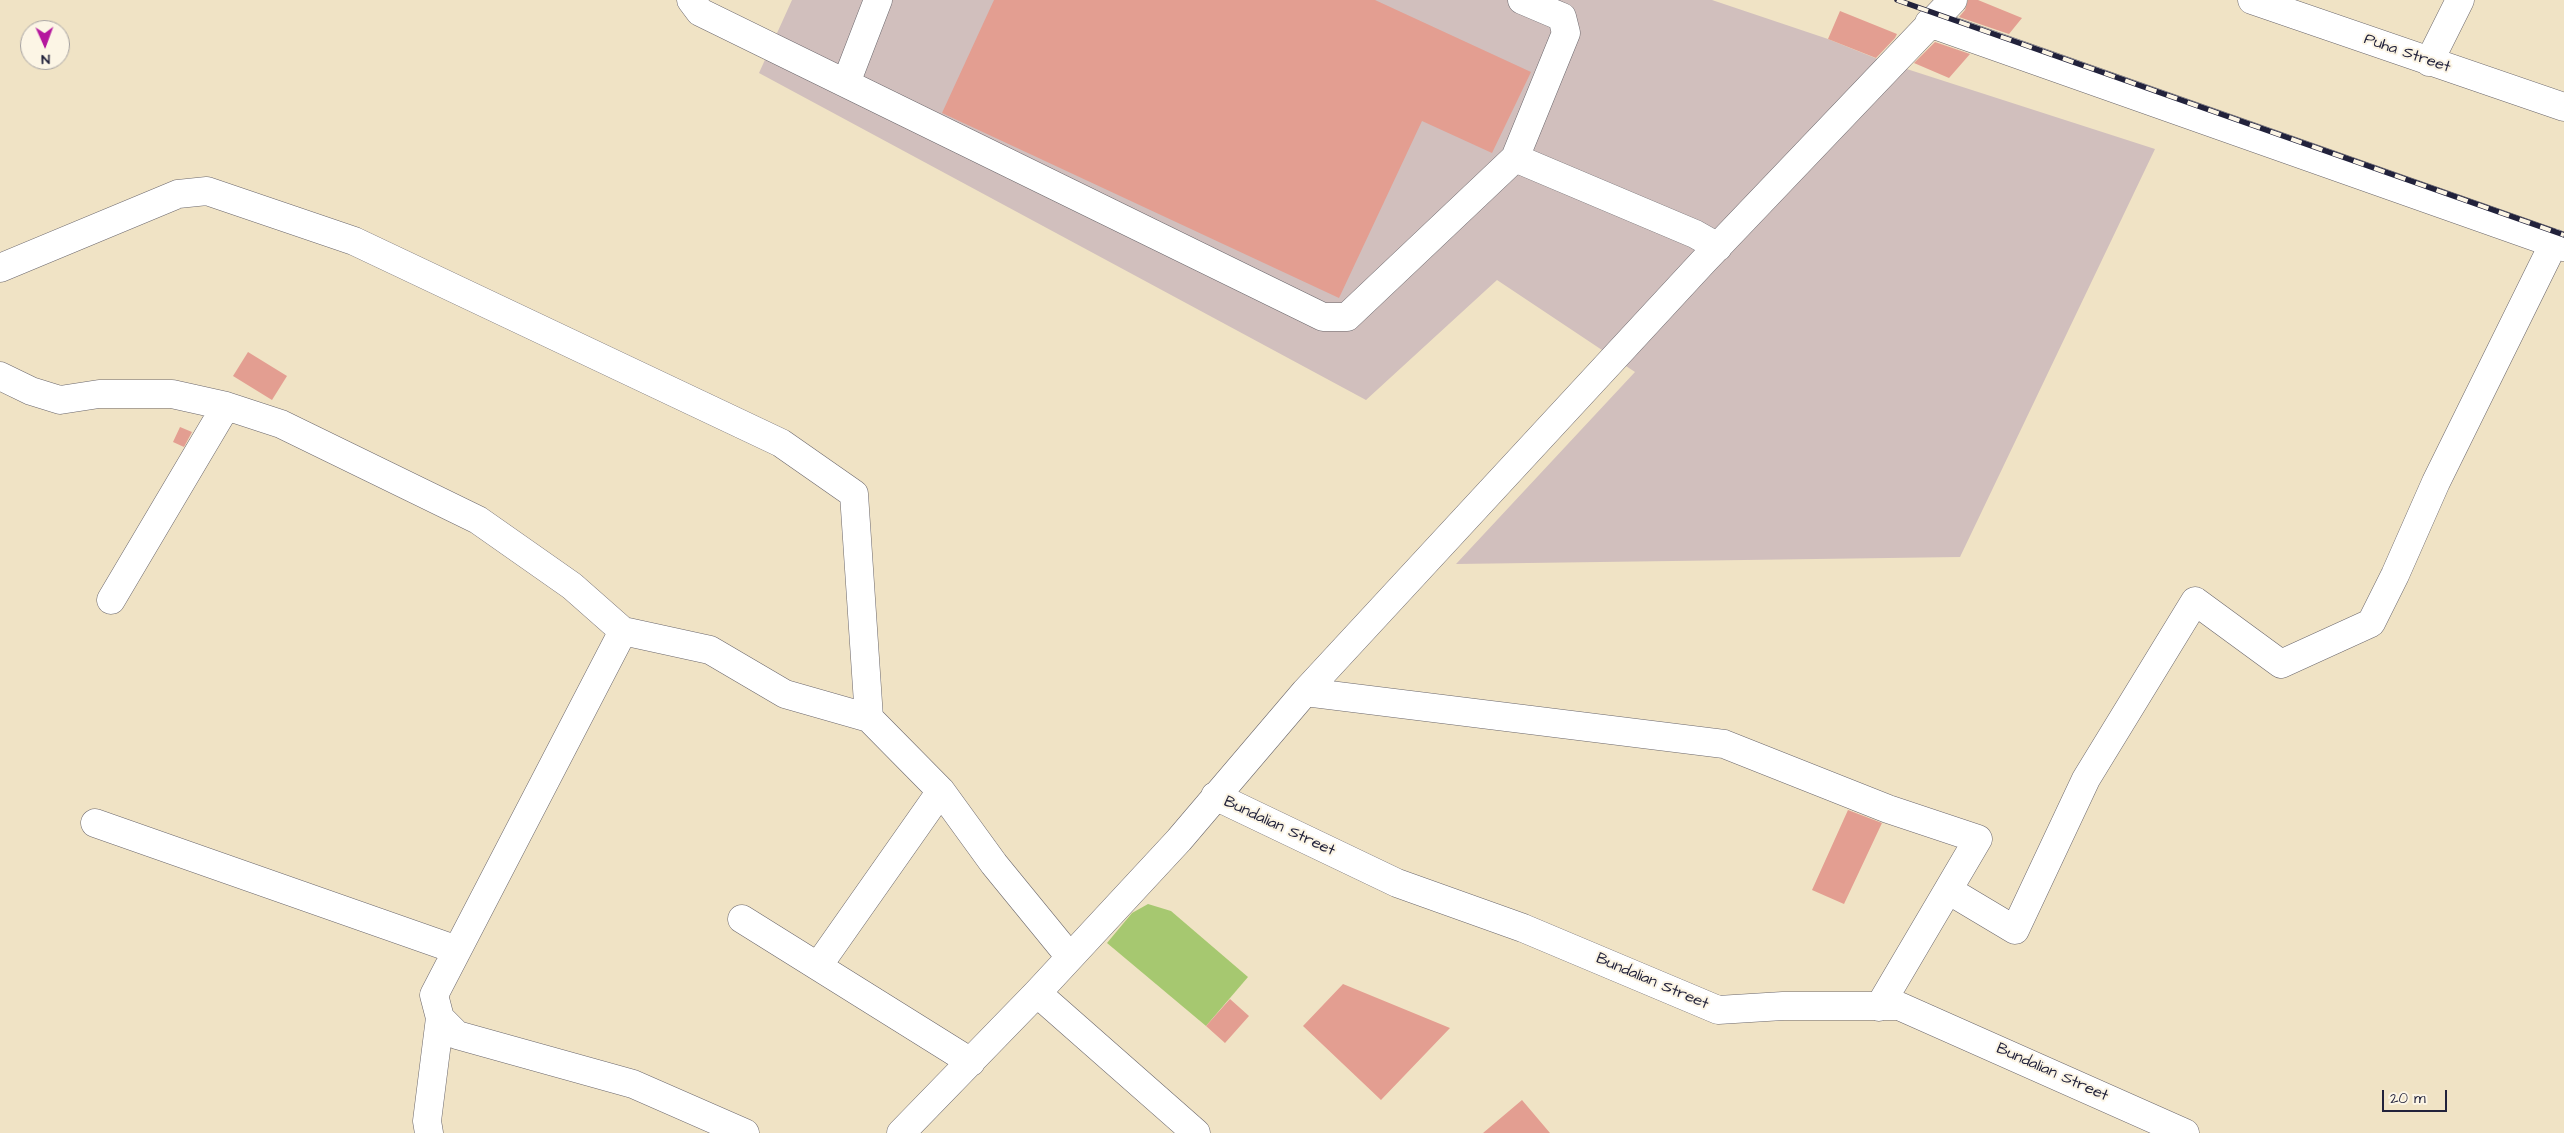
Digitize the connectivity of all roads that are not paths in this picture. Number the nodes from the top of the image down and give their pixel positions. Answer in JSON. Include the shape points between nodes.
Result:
{"nodes":[{"id":1,"x":691,"y":0,"type":"edge"},
{"id":2,"x":878,"y":0,"type":"edge"},
{"id":3,"x":1522,"y":0,"type":"edge"},
{"id":4,"x":2252,"y":0,"type":"edge"},
{"id":5,"x":2460,"y":0,"type":"edge"},
{"id":6,"x":1941,"y":7,"type":"edge"},
{"id":7,"x":2429,"y":62,"type":"junction"},
{"id":8,"x":846,"y":83,"type":"junction"},
{"id":9,"x":2564,"y":107,"type":"edge"},
{"id":10,"x":1515,"y":158,"type":"junction"},
{"id":11,"x":2559,"y":245,"type":"edge"},
{"id":12,"x":1718,"y":247,"type":"junction"},
{"id":13,"x":0,"y":268,"type":"edge"},
{"id":14,"x":0,"y":376,"type":"edge"},
{"id":15,"x":226,"y":406,"type":"junction"},
{"id":16,"x":111,"y":600,"type":"dead end"},
{"id":17,"x":623,"y":631,"type":"junction"},
{"id":18,"x":1306,"y":692,"type":"junction"},
{"id":19,"x":869,"y":718,"type":"junction"},
{"id":20,"x":941,"y":791,"type":"junction"},
{"id":21,"x":1215,"y":796,"type":"junction"},
{"id":22,"x":94,"y":823,"type":"dead end"},
{"id":23,"x":1948,"y":890,"type":"junction"},
{"id":24,"x":742,"y":919,"type":"dead end"},
{"id":25,"x":457,"y":950,"type":"junction"},
{"id":26,"x":1070,"y":956,"type":"junction"},
{"id":27,"x":818,"y":966,"type":"junction"},
{"id":28,"x":1037,"y":993,"type":"junction"},
{"id":29,"x":1879,"y":1007,"type":"junction"},
{"id":30,"x":440,"y":1018,"type":"junction"},
{"id":31,"x":971,"y":1062,"type":"junction"},
{"id":32,"x":429,"y":1133,"type":"edge"},
{"id":33,"x":745,"y":1133,"type":"edge"},
{"id":34,"x":901,"y":1133,"type":"edge"},
{"id":35,"x":1196,"y":1133,"type":"edge"},
{"id":36,"x":2185,"y":1133,"type":"edge"}],
"edges":[{"from":1,"to":8,"type":"street","via":[[700,12]]},
{"from":2,"to":8,"type":"street"},
{"from":3,"to":10,"type":"street","via":[[1562,17],[1566,33]]},
{"from":4,"to":7,"type":"street","name":"Puha Street"},
{"from":5,"to":7,"type":"street"},
{"from":6,"to":11,"type":"street"},
{"from":6,"to":12,"type":"street"},
{"from":7,"to":9,"type":"street","name":"Puha Street"},
{"from":8,"to":10,"type":"street","via":[[1322,317],[1347,317]]},
{"from":10,"to":12,"type":"street","via":[[1695,234]]},
{"from":11,"to":23,"type":"street","via":[[2436,482],[2371,623],[2281,664],[2195,601],[2086,779],[2015,930]]},
{"from":12,"to":18,"type":"street"},
{"from":13,"to":19,"type":"street","via":[[178,194],[207,191],[354,241],[780,443],[854,494]]},
{"from":14,"to":15,"type":"street","via":[[60,400],[99,394],[172,394]]},
{"from":15,"to":16,"type":"street"},
{"from":15,"to":17,"type":"street","via":[[281,424],[478,520],[572,586]]},
{"from":17,"to":19,"type":"street","via":[[710,650],[785,694]]},
{"from":17,"to":25,"type":"street"},
{"from":18,"to":21,"type":"street"},
{"from":18,"to":23,"type":"street","via":[[1724,744],[1888,809],[1978,839]]},
{"from":19,"to":20,"type":"street"},
{"from":20,"to":26,"type":"street","via":[[994,864]]},
{"from":20,"to":27,"type":"street"},
{"from":21,"to":26,"type":"street"},
{"from":21,"to":29,"type":"street","name":"Bundalian Street","via":[[1397,883],[1523,928],[1718,1010],[1783,1006]]},
{"from":22,"to":25,"type":"street"},
{"from":23,"to":29,"type":"street"},
{"from":24,"to":27,"type":"street"},
{"from":25,"to":30,"type":"street","via":[[434,995]]},
{"from":26,"to":28,"type":"street"},
{"from":27,"to":31,"type":"street"},
{"from":28,"to":31,"type":"street"},
{"from":28,"to":35,"type":"street"},
{"from":29,"to":36,"type":"street","name":"Bundalian Street","via":[[1899,1006]]},
{"from":30,"to":32,"type":"street","via":[[427,1121]]},
{"from":30,"to":33,"type":"street","via":[[457,1035],[633,1084]]},
{"from":31,"to":34,"type":"street"}]}
